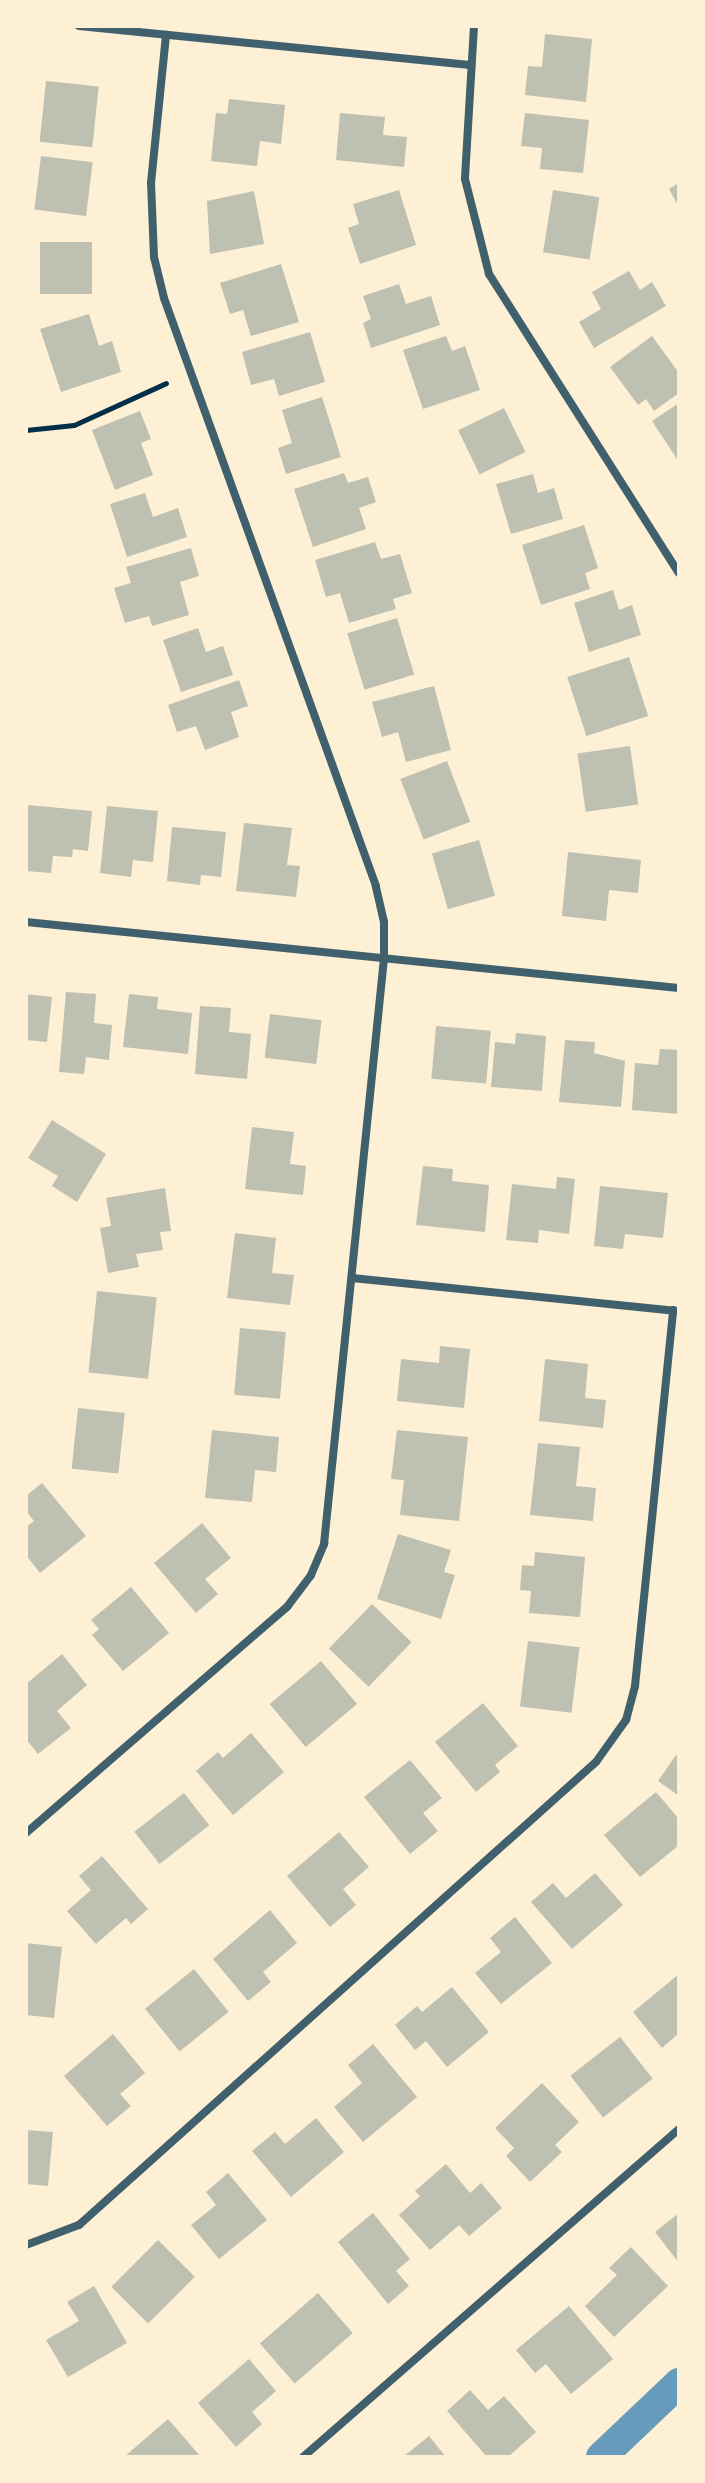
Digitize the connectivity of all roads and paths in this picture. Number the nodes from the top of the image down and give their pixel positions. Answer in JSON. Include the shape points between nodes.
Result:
{"nodes":[{"id":1,"x":79,"y":26,"type":"edge"},
{"id":2,"x":474,"y":26,"type":"edge"},
{"id":3,"x":166,"y":35,"type":"junction"},
{"id":4,"x":470,"y":65,"type":"junction"},
{"id":5,"x":166,"y":383,"type":"dead end"},
{"id":6,"x":26,"y":430,"type":"edge"},
{"id":7,"x":679,"y":573,"type":"edge"},
{"id":8,"x":26,"y":922,"type":"edge"},
{"id":9,"x":384,"y":958,"type":"junction"},
{"id":10,"x":679,"y":988,"type":"edge"},
{"id":11,"x":352,"y":1278,"type":"junction"},
{"id":12,"x":676,"y":1310,"type":"edge"},
{"id":13,"x":26,"y":1833,"type":"edge"},
{"id":14,"x":679,"y":2129,"type":"edge"},
{"id":15,"x":26,"y":2245,"type":"edge"},
{"id":16,"x":303,"y":2457,"type":"edge"}],
"edges":[{"from":1,"to":3,"type":"street"},
{"from":2,"to":4,"type":"street"},
{"from":3,"to":4,"type":"street"},
{"from":3,"to":9,"type":"street","via":[[151,183],[154,257],[376,886]]},
{"from":4,"to":7,"type":"street","via":[[465,179],[489,274]]},
{"from":5,"to":6,"type":"path","via":[[74,425]]},
{"from":8,"to":9,"type":"street"},
{"from":9,"to":10,"type":"street"},
{"from":9,"to":11,"type":"street"},
{"from":11,"to":12,"type":"street"},
{"from":11,"to":13,"type":"street","via":[[324,1544],[311,1575],[287,1607]]},
{"from":12,"to":15,"type":"street","via":[[635,1686],[626,1720],[596,1762],[79,2225]]},
{"from":14,"to":16,"type":"street"}]}
